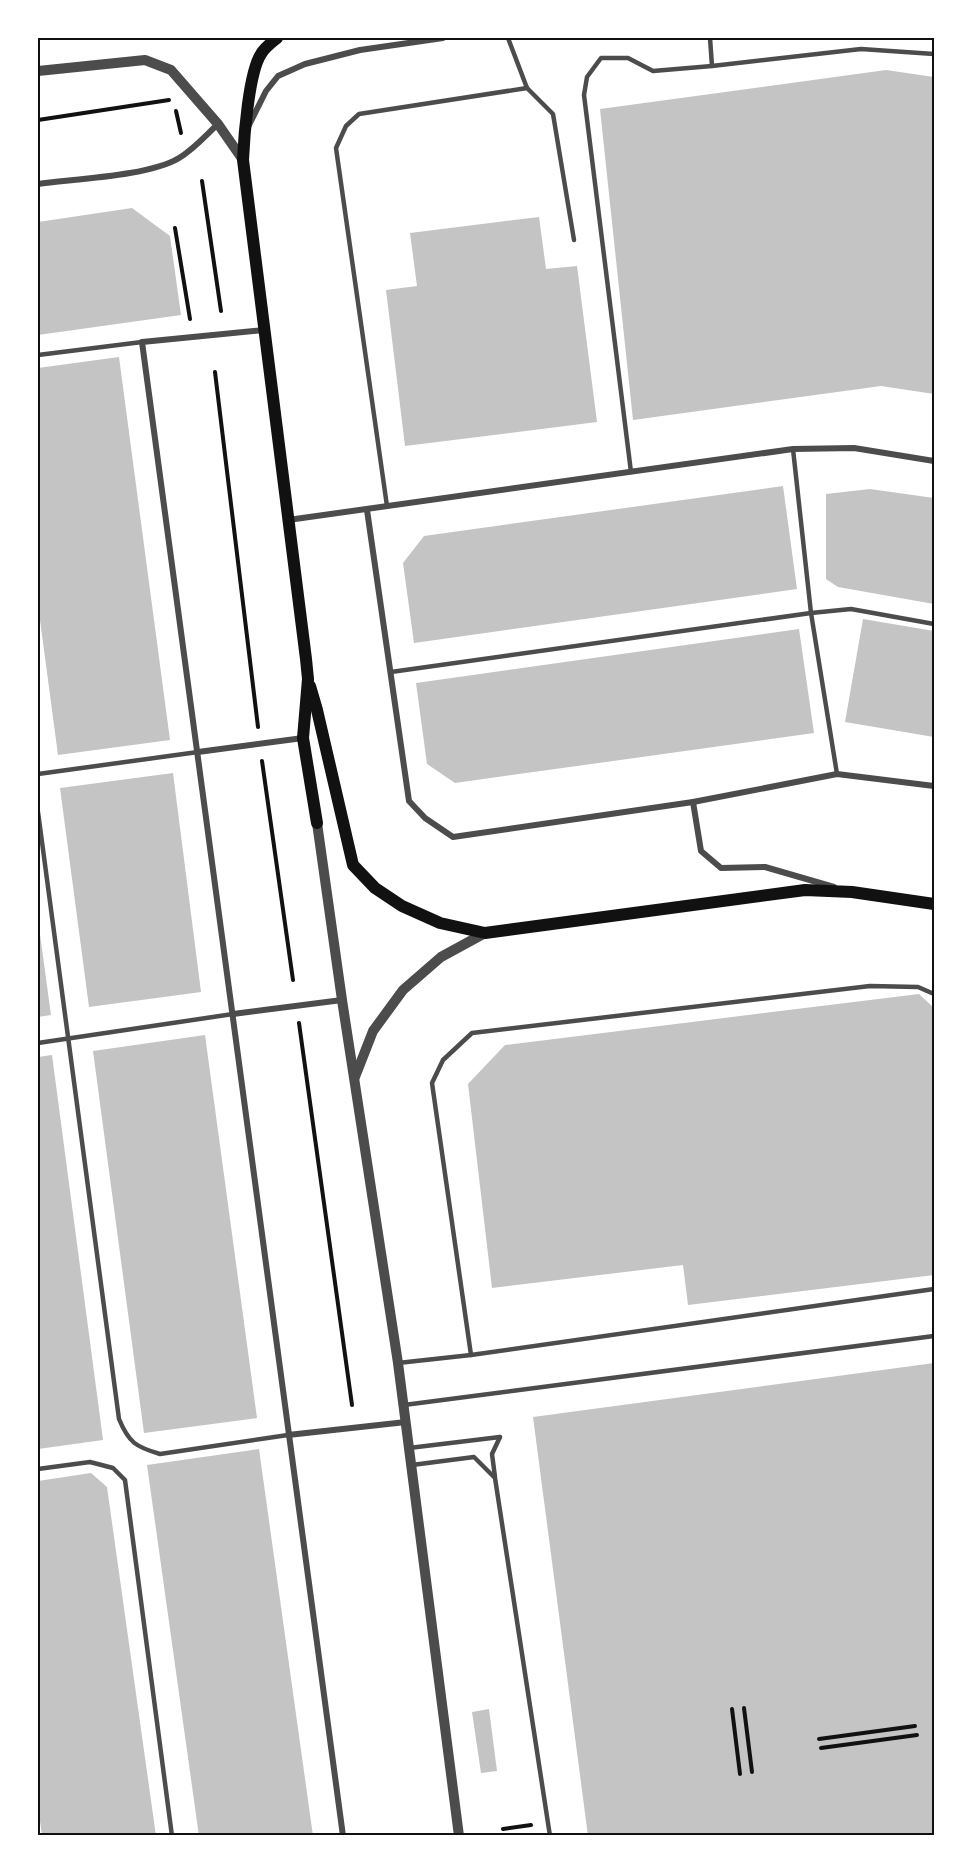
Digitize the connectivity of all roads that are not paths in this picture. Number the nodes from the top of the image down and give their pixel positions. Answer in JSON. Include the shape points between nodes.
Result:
{"nodes":[{"id":1,"x":277,"y":38,"type":"edge"},
{"id":2,"x":443,"y":38,"type":"edge"},
{"id":3,"x":508,"y":38,"type":"edge"},
{"id":4,"x":710,"y":38,"type":"edge"},
{"id":5,"x":934,"y":54,"type":"edge"},
{"id":6,"x":712,"y":66,"type":"junction"},
{"id":7,"x":38,"y":71,"type":"edge"},
{"id":8,"x":527,"y":88,"type":"junction"},
{"id":9,"x":218,"y":124,"type":"junction"},
{"id":10,"x":244,"y":136,"type":"junction"},
{"id":11,"x":243,"y":160,"type":"junction"},
{"id":12,"x":38,"y":184,"type":"edge"},
{"id":13,"x":574,"y":240,"type":"dead end"},
{"id":14,"x":264,"y":330,"type":"junction"},
{"id":15,"x":142,"y":342,"type":"junction"},
{"id":16,"x":38,"y":356,"type":"edge"},
{"id":17,"x":793,"y":449,"type":"junction"},
{"id":18,"x":934,"y":461,"type":"edge"},
{"id":19,"x":631,"y":472,"type":"junction"},
{"id":20,"x":387,"y":506,"type":"junction"},
{"id":21,"x":367,"y":510,"type":"junction"},
{"id":22,"x":288,"y":520,"type":"junction"},
{"id":23,"x":811,"y":614,"type":"junction"},
{"id":24,"x":934,"y":624,"type":"edge"},
{"id":25,"x":391,"y":672,"type":"junction"},
{"id":26,"x":308,"y":679,"type":"junction"},
{"id":27,"x":303,"y":738,"type":"junction"},
{"id":28,"x":198,"y":752,"type":"junction"},
{"id":29,"x":38,"y":774,"type":"edge"},
{"id":30,"x":837,"y":774,"type":"junction"},
{"id":31,"x":934,"y":786,"type":"edge"},
{"id":32,"x":693,"y":802,"type":"junction"},
{"id":33,"x":38,"y":812,"type":"edge"},
{"id":34,"x":317,"y":823,"type":"joint"},
{"id":35,"x":852,"y":892,"type":"junction"},
{"id":36,"x":934,"y":904,"type":"edge"},
{"id":37,"x":485,"y":933,"type":"junction"},
{"id":38,"x":934,"y":994,"type":"edge"},
{"id":39,"x":342,"y":1000,"type":"junction"},
{"id":40,"x":233,"y":1014,"type":"junction"},
{"id":41,"x":68,"y":1039,"type":"junction"},
{"id":42,"x":38,"y":1043,"type":"edge"},
{"id":43,"x":354,"y":1078,"type":"junction"},
{"id":44,"x":934,"y":1289,"type":"edge"},
{"id":45,"x":934,"y":1336,"type":"edge"},
{"id":46,"x":471,"y":1355,"type":"junction"},
{"id":47,"x":398,"y":1363,"type":"junction"},
{"id":48,"x":404,"y":1406,"type":"junction"},
{"id":49,"x":406,"y":1422,"type":"junction"},
{"id":50,"x":288,"y":1435,"type":"junction"},
{"id":51,"x":409,"y":1448,"type":"junction"},
{"id":52,"x":412,"y":1466,"type":"junction"},
{"id":53,"x":38,"y":1468,"type":"edge"},
{"id":54,"x":495,"y":1478,"type":"junction"},
{"id":55,"x":172,"y":1836,"type":"edge"},
{"id":56,"x":343,"y":1836,"type":"edge"},
{"id":57,"x":459,"y":1836,"type":"edge"},
{"id":58,"x":550,"y":1836,"type":"edge"}],
"edges":[{"from":1,"to":10,"type":"main road","via":[[260,54]]},
{"from":2,"to":10,"type":"street","via":[[360,50],[305,64],[278,76]]},
{"from":3,"to":8,"type":"lane"},
{"from":4,"to":6,"type":"lane"},
{"from":5,"to":6,"type":"lane","via":[[861,49]]},
{"from":6,"to":19,"type":"lane","via":[[653,70],[628,58],[601,58],[587,77],[584,95]]},
{"from":7,"to":9,"type":"street","via":[[145,60],[171,70]]},
{"from":8,"to":13,"type":"lane","via":[[553,114]]},
{"from":8,"to":20,"type":"lane","via":[[358,114],[346,126],[336,148]]},
{"from":9,"to":11,"type":"street"},
{"from":9,"to":12,"type":"street","via":[[189,151],[164,165]]},
{"from":10,"to":11,"type":"main road"},
{"from":11,"to":14,"type":"main road"},
{"from":14,"to":15,"type":"street"},
{"from":14,"to":22,"type":"main road"},
{"from":15,"to":16,"type":"lane"},
{"from":15,"to":28,"type":"street"},
{"from":17,"to":18,"type":"street","via":[[854,448]]},
{"from":17,"to":19,"type":"street"},
{"from":17,"to":23,"type":"lane"},
{"from":19,"to":20,"type":"street"},
{"from":20,"to":21,"type":"street"},
{"from":21,"to":22,"type":"street"},
{"from":21,"to":25,"type":"street"},
{"from":22,"to":26,"type":"main road"},
{"from":23,"to":24,"type":"lane","via":[[851,609]]},
{"from":23,"to":25,"type":"lane"},
{"from":23,"to":30,"type":"lane"},
{"from":25,"to":32,"type":"street","via":[[409,801],[425,818],[453,837]]},
{"from":26,"to":27,"type":"main road"},
{"from":26,"to":37,"type":"main road","via":[[353,865],[375,888],[402,906],[440,923]]},
{"from":27,"to":28,"type":"street"},
{"from":27,"to":34,"type":"main road"},
{"from":28,"to":29,"type":"lane"},
{"from":28,"to":40,"type":"street"},
{"from":30,"to":31,"type":"street"},
{"from":30,"to":32,"type":"street"},
{"from":32,"to":35,"type":"street","via":[[700,851],[721,868],[765,867]]},
{"from":33,"to":41,"type":"lane"},
{"from":34,"to":39,"type":"street"},
{"from":35,"to":36,"type":"main road"},
{"from":35,"to":37,"type":"main road","via":[[805,890]]},
{"from":37,"to":43,"type":"street","via":[[441,957],[403,990],[374,1031]]},
{"from":38,"to":46,"type":"lane","via":[[918,987],[870,986],[472,1033],[443,1060],[432,1083]]},
{"from":39,"to":40,"type":"street"},
{"from":39,"to":43,"type":"street"},
{"from":40,"to":41,"type":"lane"},
{"from":40,"to":50,"type":"street"},
{"from":41,"to":42,"type":"lane"},
{"from":41,"to":50,"type":"lane","via":[[119,1419],[126,1436],[143,1449],[160,1454]]},
{"from":43,"to":47,"type":"street"},
{"from":44,"to":46,"type":"lane"},
{"from":45,"to":48,"type":"lane"},
{"from":46,"to":47,"type":"lane"},
{"from":47,"to":48,"type":"street"},
{"from":48,"to":49,"type":"street"},
{"from":49,"to":50,"type":"street"},
{"from":49,"to":51,"type":"street"},
{"from":50,"to":56,"type":"street"},
{"from":51,"to":52,"type":"street"},
{"from":51,"to":54,"type":"lane","via":[[500,1437],[492,1454]]},
{"from":52,"to":54,"type":"lane","via":[[474,1458]]},
{"from":52,"to":57,"type":"street"},
{"from":53,"to":55,"type":"lane","via":[[90,1462],[113,1468],[125,1480]]},
{"from":54,"to":58,"type":"lane"}]}
